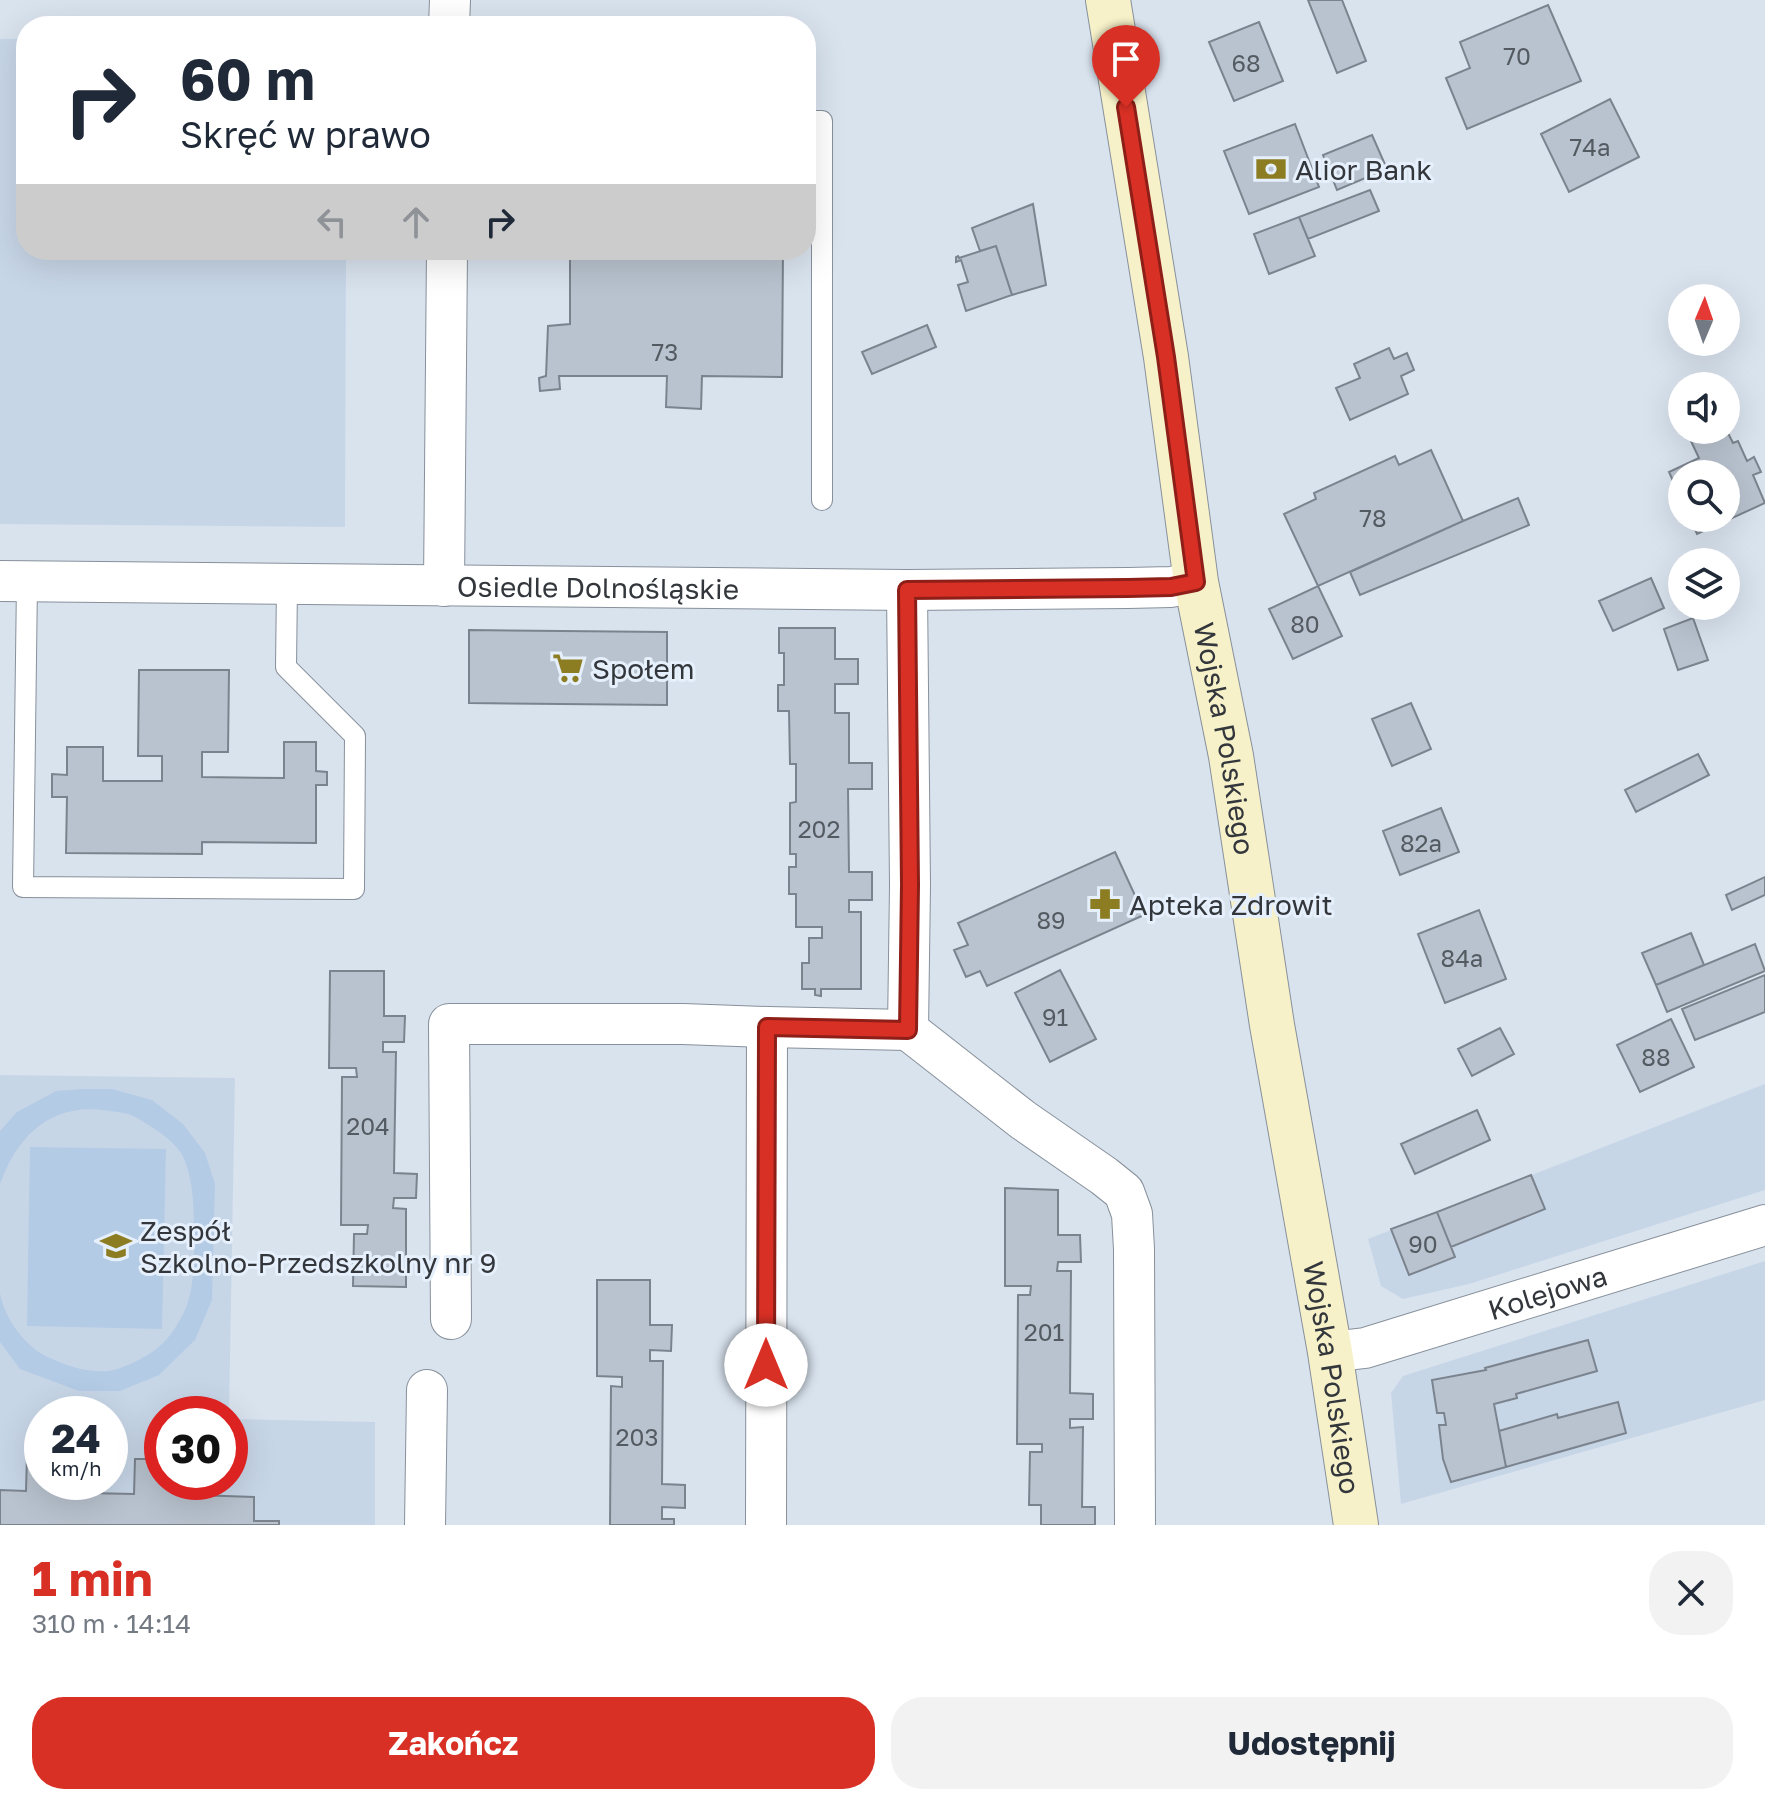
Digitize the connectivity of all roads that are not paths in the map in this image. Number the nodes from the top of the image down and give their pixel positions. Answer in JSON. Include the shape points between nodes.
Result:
{"nodes":[{"id":1,"x":1108,"y":0,"type":"edge"},
{"id":2,"x":816,"y":121,"type":"edge"},
{"id":3,"x":447,"y":260,"type":"edge"},
{"id":4,"x":822,"y":500,"type":"dead end"},
{"id":5,"x":14,"y":582,"type":"edge"},
{"id":6,"x":1196,"y":582,"type":"junction"},
{"id":7,"x":287,"y":585,"type":"junction"},
{"id":8,"x":444,"y":586,"type":"junction"},
{"id":9,"x":907,"y":590,"type":"junction"},
{"id":10,"x":767,"y":1027,"type":"junction"},
{"id":11,"x":908,"y":1030,"type":"junction"},
{"id":12,"x":1765,"y":1225,"type":"edge"},
{"id":13,"x":451,"y":1319,"type":"dead end"},
{"id":14,"x":1330,"y":1352,"type":"junction"},
{"id":15,"x":427,"y":1390,"type":"dead end"},
{"id":16,"x":425,"y":1525,"type":"edge"},
{"id":17,"x":766,"y":1525,"type":"edge"},
{"id":18,"x":1135,"y":1525,"type":"edge"},
{"id":19,"x":1356,"y":1525,"type":"edge"}],
"edges":[{"from":1,"to":6,"type":"street","name":"Wojska Polskiego"},
{"from":2,"to":4,"type":"lane","via":[[822,121]]},
{"from":3,"to":8,"type":"street"},
{"from":5,"to":7,"type":"street","name":"Osiedle Dolnośląskie"},
{"from":5,"to":7,"type":"lane","via":[[23,887],[354,889],[355,736],[286,667]]},
{"from":6,"to":9,"type":"street","name":"Osiedle Dolnośląskie","via":[[1171,587]]},
{"from":6,"to":14,"type":"street","name":"Wojska Polskiego","via":[[1231,756]]},
{"from":7,"to":8,"type":"street","name":"Osiedle Dolnośląskie"},
{"from":8,"to":9,"type":"street","name":"Osiedle Dolnośląskie"},
{"from":9,"to":11,"type":"street"},
{"from":10,"to":11,"type":"street"},
{"from":10,"to":13,"type":"street","via":[[449,1024]]},
{"from":10,"to":17,"type":"street"},
{"from":11,"to":18,"type":"street","via":[[1124,1192],[1132,1214],[1134,1249]]},
{"from":12,"to":14,"type":"street","name":"Kolejowa","via":[[1365,1348]]},
{"from":14,"to":19,"type":"street","name":"Wojska Polskiego"},
{"from":15,"to":16,"type":"street"}]}
